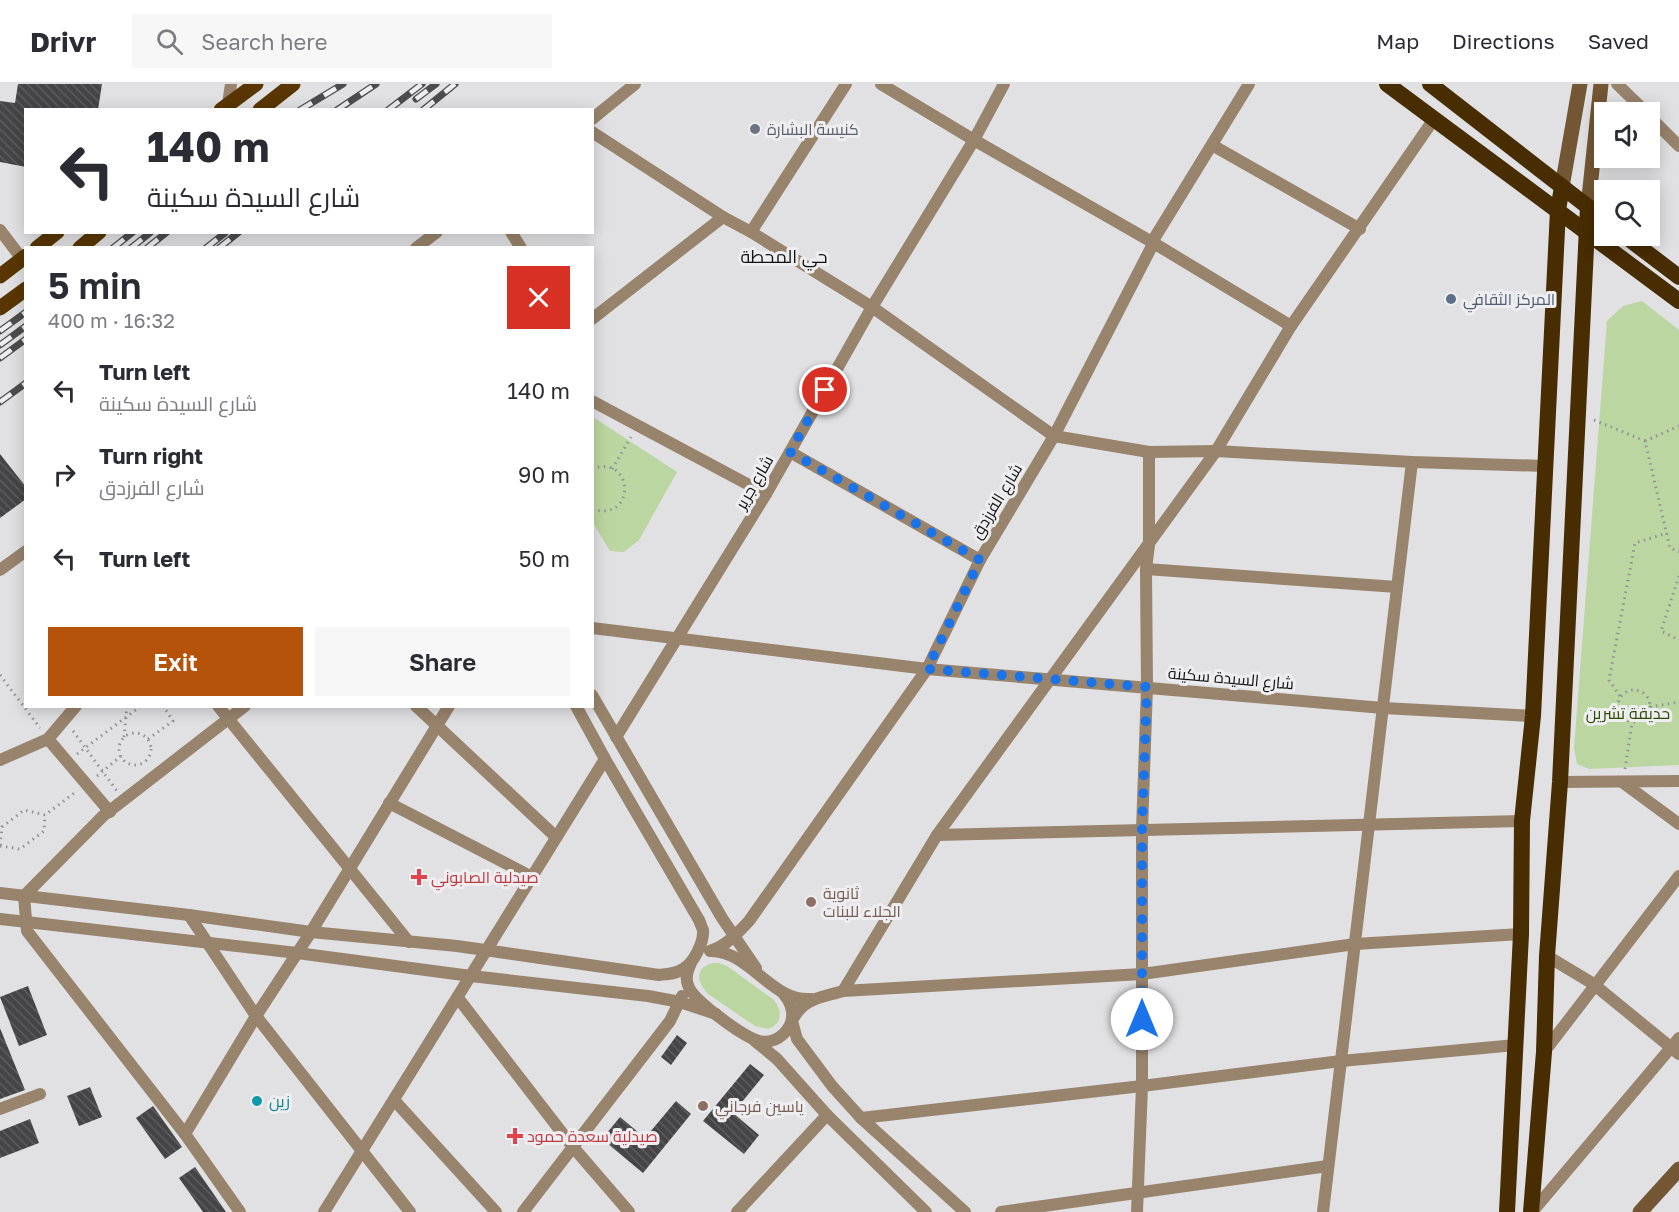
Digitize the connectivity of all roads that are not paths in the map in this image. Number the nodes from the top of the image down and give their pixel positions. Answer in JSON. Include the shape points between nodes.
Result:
{"nodes":[{"id":1,"x":231,"y":84,"type":"edge"},
{"id":2,"x":256,"y":84,"type":"edge"},
{"id":3,"x":293,"y":84,"type":"edge"},
{"id":4,"x":634,"y":84,"type":"edge"},
{"id":5,"x":846,"y":84,"type":"edge"},
{"id":6,"x":880,"y":84,"type":"edge"},
{"id":7,"x":1004,"y":84,"type":"edge"},
{"id":8,"x":1249,"y":84,"type":"edge"},
{"id":9,"x":1387,"y":84,"type":"edge"},
{"id":10,"x":1430,"y":84,"type":"edge"},
{"id":11,"x":1580,"y":84,"type":"edge"},
{"id":12,"x":1601,"y":84,"type":"edge"},
{"id":13,"x":1617,"y":84,"type":"edge"},
{"id":14,"x":1636,"y":102,"type":"edge"},
{"id":15,"x":225,"y":107,"type":"edge"},
{"id":16,"x":263,"y":108,"type":"edge"},
{"id":17,"x":594,"y":117,"type":"edge"},
{"id":18,"x":1434,"y":119,"type":"junction"},
{"id":19,"x":1660,"y":127,"type":"edge"},
{"id":20,"x":594,"y":133,"type":"edge"},
{"id":21,"x":974,"y":140,"type":"junction"},
{"id":22,"x":1212,"y":145,"type":"junction"},
{"id":23,"x":1679,"y":146,"type":"edge"},
{"id":24,"x":1562,"y":187,"type":"junction"},
{"id":25,"x":1588,"y":207,"type":"junction"},
{"id":26,"x":1558,"y":210,"type":"junction"},
{"id":27,"x":1594,"y":212,"type":"edge"},
{"id":28,"x":723,"y":217,"type":"junction"},
{"id":29,"x":1360,"y":229,"type":"junction"},
{"id":30,"x":0,"y":230,"type":"edge"},
{"id":31,"x":751,"y":232,"type":"junction"},
{"id":32,"x":1588,"y":232,"type":"junction"},
{"id":33,"x":54,"y":234,"type":"edge"},
{"id":34,"x":97,"y":234,"type":"edge"},
{"id":35,"x":434,"y":234,"type":"edge"},
{"id":36,"x":1152,"y":244,"type":"junction"},
{"id":37,"x":40,"y":246,"type":"edge"},
{"id":38,"x":82,"y":246,"type":"edge"},
{"id":39,"x":419,"y":246,"type":"edge"},
{"id":40,"x":1638,"y":246,"type":"edge"},
{"id":41,"x":24,"y":258,"type":"edge"},
{"id":42,"x":0,"y":276,"type":"edge"},
{"id":43,"x":1679,"y":277,"type":"edge"},
{"id":44,"x":24,"y":290,"type":"edge"},
{"id":45,"x":1679,"y":301,"type":"edge"},
{"id":46,"x":872,"y":307,"type":"junction"},
{"id":47,"x":0,"y":308,"type":"edge"},
{"id":48,"x":594,"y":317,"type":"edge"},
{"id":49,"x":1291,"y":326,"type":"junction"},
{"id":50,"x":594,"y":402,"type":"edge"},
{"id":51,"x":1054,"y":436,"type":"junction"},
{"id":52,"x":1216,"y":451,"type":"junction"},
{"id":53,"x":790,"y":452,"type":"junction"},
{"id":54,"x":1149,"y":452,"type":"junction"},
{"id":55,"x":1412,"y":462,"type":"junction"},
{"id":56,"x":1545,"y":466,"type":"junction"},
{"id":57,"x":766,"y":494,"type":"junction"},
{"id":58,"x":1149,"y":544,"type":"junction"},
{"id":59,"x":24,"y":552,"type":"edge"},
{"id":60,"x":980,"y":560,"type":"junction"},
{"id":61,"x":1146,"y":569,"type":"junction"},
{"id":62,"x":0,"y":570,"type":"edge"},
{"id":63,"x":1397,"y":587,"type":"junction"},
{"id":64,"x":594,"y":628,"type":"edge"},
{"id":65,"x":677,"y":639,"type":"junction"},
{"id":66,"x":927,"y":669,"type":"junction"},
{"id":67,"x":1050,"y":679,"type":"junction"},
{"id":68,"x":1147,"y":687,"type":"junction"},
{"id":69,"x":594,"y":699,"type":"edge"},
{"id":70,"x":74,"y":708,"type":"edge"},
{"id":71,"x":220,"y":708,"type":"edge"},
{"id":72,"x":243,"y":708,"type":"edge"},
{"id":73,"x":418,"y":708,"type":"edge"},
{"id":74,"x":448,"y":708,"type":"edge"},
{"id":75,"x":577,"y":708,"type":"edge"},
{"id":76,"x":1383,"y":708,"type":"junction"},
{"id":77,"x":1533,"y":716,"type":"junction"},
{"id":78,"x":229,"y":720,"type":"junction"},
{"id":79,"x":436,"y":726,"type":"junction"},
{"id":80,"x":615,"y":736,"type":"junction"},
{"id":81,"x":48,"y":739,"type":"junction"},
{"id":82,"x":605,"y":759,"type":"junction"},
{"id":83,"x":0,"y":760,"type":"edge"},
{"id":84,"x":1679,"y":781,"type":"edge"},
{"id":85,"x":1560,"y":782,"type":"junction"},
{"id":86,"x":1622,"y":782,"type":"junction"},
{"id":87,"x":388,"y":803,"type":"junction"},
{"id":88,"x":110,"y":812,"type":"junction"},
{"id":89,"x":1522,"y":821,"type":"junction"},
{"id":90,"x":1679,"y":824,"type":"edge"},
{"id":91,"x":1369,"y":825,"type":"junction"},
{"id":92,"x":1142,"y":830,"type":"junction"},
{"id":93,"x":937,"y":835,"type":"junction"},
{"id":94,"x":556,"y":837,"type":"junction"},
{"id":95,"x":349,"y":867,"type":"junction"},
{"id":96,"x":1679,"y":876,"type":"edge"},
{"id":97,"x":532,"y":877,"type":"junction"},
{"id":98,"x":0,"y":893,"type":"edge"},
{"id":99,"x":24,"y":896,"type":"junction"},
{"id":100,"x":189,"y":915,"type":"junction"},
{"id":101,"x":0,"y":919,"type":"edge"},
{"id":102,"x":749,"y":921,"type":"junction"},
{"id":103,"x":26,"y":922,"type":"junction"},
{"id":104,"x":311,"y":932,"type":"junction"},
{"id":105,"x":1521,"y":934,"type":"junction"},
{"id":106,"x":734,"y":937,"type":"junction"},
{"id":107,"x":409,"y":942,"type":"junction"},
{"id":108,"x":208,"y":944,"type":"junction"},
{"id":109,"x":1355,"y":944,"type":"junction"},
{"id":110,"x":486,"y":951,"type":"junction"},
{"id":111,"x":710,"y":951,"type":"junction"},
{"id":112,"x":297,"y":953,"type":"junction"},
{"id":113,"x":1547,"y":956,"type":"junction"},
{"id":114,"x":750,"y":960,"type":"junction"},
{"id":115,"x":691,"y":962,"type":"junction"},
{"id":116,"x":1142,"y":974,"type":"junction"},
{"id":117,"x":471,"y":976,"type":"junction"},
{"id":118,"x":687,"y":976,"type":"junction"},
{"id":119,"x":766,"y":980,"type":"junction"},
{"id":120,"x":1595,"y":985,"type":"junction"},
{"id":121,"x":843,"y":991,"type":"junction"},
{"id":122,"x":782,"y":992,"type":"junction"},
{"id":123,"x":458,"y":998,"type":"junction"},
{"id":124,"x":818,"y":998,"type":"junction"},
{"id":125,"x":680,"y":1002,"type":"junction"},
{"id":126,"x":712,"y":1012,"type":"junction"},
{"id":127,"x":256,"y":1016,"type":"junction"},
{"id":128,"x":670,"y":1021,"type":"junction"},
{"id":129,"x":792,"y":1021,"type":"junction"},
{"id":130,"x":749,"y":1036,"type":"junction"},
{"id":131,"x":1516,"y":1045,"type":"junction"},
{"id":132,"x":1676,"y":1047,"type":"edge"},
{"id":133,"x":1544,"y":1052,"type":"junction"},
{"id":134,"x":1341,"y":1061,"type":"junction"},
{"id":135,"x":1142,"y":1086,"type":"junction"},
{"id":136,"x":40,"y":1094,"type":"dead end"},
{"id":137,"x":394,"y":1100,"type":"junction"},
{"id":138,"x":0,"y":1109,"type":"edge"},
{"id":139,"x":827,"y":1115,"type":"junction"},
{"id":140,"x":861,"y":1118,"type":"junction"},
{"id":141,"x":185,"y":1134,"type":"junction"},
{"id":142,"x":573,"y":1147,"type":"junction"},
{"id":143,"x":362,"y":1150,"type":"junction"},
{"id":144,"x":1328,"y":1166,"type":"junction"},
{"id":145,"x":1679,"y":1169,"type":"edge"},
{"id":146,"x":1138,"y":1193,"type":"junction"},
{"id":147,"x":240,"y":1212,"type":"edge"},
{"id":148,"x":324,"y":1212,"type":"edge"},
{"id":149,"x":410,"y":1212,"type":"edge"},
{"id":150,"x":496,"y":1212,"type":"edge"},
{"id":151,"x":523,"y":1212,"type":"edge"},
{"id":152,"x":630,"y":1212,"type":"edge"},
{"id":153,"x":737,"y":1212,"type":"edge"},
{"id":154,"x":926,"y":1212,"type":"edge"},
{"id":155,"x":965,"y":1212,"type":"edge"},
{"id":156,"x":1002,"y":1212,"type":"edge"},
{"id":157,"x":1137,"y":1212,"type":"edge"},
{"id":158,"x":1323,"y":1212,"type":"edge"},
{"id":159,"x":1507,"y":1212,"type":"edge"},
{"id":160,"x":1532,"y":1212,"type":"edge"},
{"id":161,"x":1640,"y":1212,"type":"edge"}],
"edges":[{"from":1,"to":15,"type":"street"},
{"from":2,"to":15,"type":"main road"},
{"from":3,"to":16,"type":"main road"},
{"from":4,"to":17,"type":"street"},
{"from":5,"to":31,"type":"street"},
{"from":6,"to":21,"type":"street"},
{"from":7,"to":21,"type":"street","name":"شارع جرير"},
{"from":8,"to":22,"type":"street","name":"شارع الفرزدق"},
{"from":9,"to":18,"type":"highway"},
{"from":10,"to":24,"type":"highway"},
{"from":11,"to":24,"type":"main road"},
{"from":12,"to":25,"type":"main road"},
{"from":13,"to":14,"type":"street"},
{"from":18,"to":26,"type":"highway"},
{"from":18,"to":29,"type":"street"},
{"from":19,"to":23,"type":"street"},
{"from":20,"to":28,"type":"street"},
{"from":21,"to":36,"type":"street"},
{"from":21,"to":46,"type":"street","name":"شارع جرير"},
{"from":22,"to":29,"type":"street"},
{"from":22,"to":36,"type":"street","name":"شارع الفرزدق"},
{"from":24,"to":25,"type":"highway"},
{"from":24,"to":26,"type":"highway"},
{"from":25,"to":27,"type":"highway"},
{"from":25,"to":32,"type":"highway"},
{"from":26,"to":32,"type":"highway"},
{"from":26,"to":56,"type":"highway"},
{"from":28,"to":31,"type":"street"},
{"from":28,"to":48,"type":"street"},
{"from":29,"to":49,"type":"street"},
{"from":30,"to":41,"type":"street"},
{"from":31,"to":46,"type":"street"},
{"from":32,"to":45,"type":"highway"},
{"from":32,"to":85,"type":"highway"},
{"from":33,"to":37,"type":"main road"},
{"from":34,"to":38,"type":"main road"},
{"from":35,"to":39,"type":"street"},
{"from":36,"to":49,"type":"street"},
{"from":36,"to":51,"type":"street","name":"شارع الفرزدق"},
{"from":40,"to":43,"type":"highway"},
{"from":41,"to":42,"type":"main road"},
{"from":44,"to":47,"type":"main road"},
{"from":46,"to":51,"type":"street"},
{"from":46,"to":53,"type":"street","name":"شارع جرير"},
{"from":49,"to":52,"type":"street"},
{"from":50,"to":57,"type":"street"},
{"from":51,"to":54,"type":"street"},
{"from":51,"to":60,"type":"street","name":"شارع الفرزدق"},
{"from":52,"to":54,"type":"street"},
{"from":52,"to":55,"type":"street"},
{"from":52,"to":58,"type":"street"},
{"from":53,"to":57,"type":"street","name":"شارع جرير"},
{"from":53,"to":60,"type":"street"},
{"from":54,"to":58,"type":"street"},
{"from":55,"to":56,"type":"street"},
{"from":55,"to":63,"type":"street"},
{"from":56,"to":77,"type":"highway"},
{"from":57,"to":65,"type":"street","name":"شارع جرير"},
{"from":58,"to":61,"type":"street"},
{"from":58,"to":67,"type":"street"},
{"from":59,"to":62,"type":"street"},
{"from":60,"to":66,"type":"street","name":"شارع الفرزدق"},
{"from":61,"to":63,"type":"street"},
{"from":61,"to":68,"type":"street"},
{"from":63,"to":76,"type":"street"},
{"from":64,"to":65,"type":"street","name":"شارع السيدة سكينة"},
{"from":65,"to":66,"type":"street","name":"شارع السيدة سكينة"},
{"from":65,"to":80,"type":"street","name":"شارع جرير"},
{"from":66,"to":67,"type":"street","name":"شارع السيدة سكينة"},
{"from":66,"to":102,"type":"street","name":"شارع الفرزدق"},
{"from":67,"to":68,"type":"street","name":"شارع السيدة سكينة"},
{"from":67,"to":93,"type":"street"},
{"from":68,"to":76,"type":"street","name":"شارع السيدة سكينة"},
{"from":68,"to":92,"type":"street"},
{"from":69,"to":80,"type":"street"},
{"from":70,"to":81,"type":"street"},
{"from":71,"to":78,"type":"street"},
{"from":72,"to":78,"type":"street"},
{"from":73,"to":79,"type":"street"},
{"from":74,"to":79,"type":"street"},
{"from":75,"to":82,"type":"street"},
{"from":76,"to":77,"type":"street","name":"شارع السيدة سكينة"},
{"from":76,"to":91,"type":"street"},
{"from":77,"to":89,"type":"highway"},
{"from":78,"to":88,"type":"street"},
{"from":78,"to":95,"type":"street"},
{"from":79,"to":87,"type":"street"},
{"from":79,"to":94,"type":"street"},
{"from":80,"to":106,"type":"street"},
{"from":81,"to":83,"type":"street"},
{"from":81,"to":88,"type":"street"},
{"from":82,"to":94,"type":"street"},
{"from":82,"to":115,"type":"street","via":[[703,929]]},
{"from":84,"to":86,"type":"street"},
{"from":85,"to":86,"type":"street"},
{"from":85,"to":113,"type":"highway"},
{"from":86,"to":90,"type":"street"},
{"from":87,"to":95,"type":"street"},
{"from":87,"to":97,"type":"street"},
{"from":88,"to":99,"type":"street"},
{"from":89,"to":91,"type":"street"},
{"from":89,"to":105,"type":"highway"},
{"from":91,"to":92,"type":"street"},
{"from":91,"to":109,"type":"street"},
{"from":92,"to":93,"type":"street"},
{"from":92,"to":116,"type":"street"},
{"from":93,"to":121,"type":"street"},
{"from":94,"to":97,"type":"street"},
{"from":95,"to":104,"type":"street"},
{"from":95,"to":107,"type":"street"},
{"from":96,"to":120,"type":"street"},
{"from":97,"to":110,"type":"street"},
{"from":98,"to":99,"type":"street","name":"شارع الفرزدق"},
{"from":99,"to":100,"type":"street","name":"شارع الفرزدق"},
{"from":99,"to":103,"type":"street"},
{"from":100,"to":104,"type":"street","name":"شارع الفرزدق"},
{"from":100,"to":108,"type":"street"},
{"from":101,"to":103,"type":"street"},
{"from":102,"to":106,"type":"street","name":"شارع الفرزدق"},
{"from":102,"to":114,"type":"street","via":[[744,948]]},
{"from":103,"to":108,"type":"street"},
{"from":103,"to":141,"type":"street","via":[[27,930]]},
{"from":104,"to":107,"type":"street","name":"شارع الفرزدق"},
{"from":104,"to":112,"type":"street"},
{"from":105,"to":109,"type":"street"},
{"from":105,"to":131,"type":"highway"},
{"from":106,"to":111,"type":"street","name":"شارع الفرزدق"},
{"from":106,"to":114,"type":"street"},
{"from":107,"to":110,"type":"street","name":"شارع الفرزدق"},
{"from":108,"to":112,"type":"street"},
{"from":108,"to":127,"type":"street"},
{"from":109,"to":116,"type":"street"},
{"from":109,"to":134,"type":"street"},
{"from":110,"to":115,"type":"street","name":"شارع الفرزدق","via":[[659,975],[674,974]]},
{"from":110,"to":117,"type":"street"},
{"from":111,"to":115,"type":"street","name":"شارع الفرزدق"},
{"from":111,"to":119,"type":"street","via":[[732,956]]},
{"from":112,"to":117,"type":"street"},
{"from":112,"to":127,"type":"street"},
{"from":113,"to":120,"type":"street"},
{"from":113,"to":133,"type":"highway"},
{"from":114,"to":119,"type":"street"},
{"from":115,"to":118,"type":"street"},
{"from":116,"to":121,"type":"street"},
{"from":116,"to":135,"type":"street"},
{"from":117,"to":123,"type":"street"},
{"from":117,"to":125,"type":"street"},
{"from":118,"to":125,"type":"street"},
{"from":118,"to":126,"type":"street","via":[[693,995]]},
{"from":119,"to":122,"type":"street"},
{"from":120,"to":132,"type":"street"},
{"from":120,"to":133,"type":"street"},
{"from":121,"to":124,"type":"street"},
{"from":122,"to":124,"type":"street","via":[[795,998]]},
{"from":122,"to":129,"type":"street","via":[[789,1000]]},
{"from":123,"to":137,"type":"street"},
{"from":123,"to":142,"type":"street"},
{"from":124,"to":129,"type":"street","via":[[801,1006]]},
{"from":125,"to":126,"type":"street"},
{"from":125,"to":128,"type":"street"},
{"from":126,"to":128,"type":"street","via":[[689,1010]]},
{"from":126,"to":130,"type":"street"},
{"from":127,"to":141,"type":"street"},
{"from":127,"to":143,"type":"street"},
{"from":128,"to":142,"type":"street"},
{"from":129,"to":130,"type":"street","via":[[779,1038],[760,1041]]},
{"from":129,"to":140,"type":"street","via":[[809,1058]]},
{"from":130,"to":139,"type":"street","via":[[777,1059]]},
{"from":131,"to":134,"type":"street"},
{"from":131,"to":159,"type":"highway"},
{"from":132,"to":160,"type":"street"},
{"from":133,"to":160,"type":"highway"},
{"from":134,"to":135,"type":"street"},
{"from":134,"to":144,"type":"street"},
{"from":135,"to":140,"type":"street"},
{"from":135,"to":146,"type":"street"},
{"from":136,"to":138,"type":"street"},
{"from":137,"to":143,"type":"street"},
{"from":137,"to":150,"type":"street"},
{"from":139,"to":153,"type":"street"},
{"from":139,"to":154,"type":"street"},
{"from":140,"to":155,"type":"street"},
{"from":141,"to":147,"type":"street"},
{"from":142,"to":151,"type":"street"},
{"from":142,"to":152,"type":"street"},
{"from":143,"to":148,"type":"street"},
{"from":143,"to":149,"type":"street"},
{"from":144,"to":146,"type":"street"},
{"from":144,"to":158,"type":"street"},
{"from":145,"to":161,"type":"main road"},
{"from":146,"to":156,"type":"street"},
{"from":146,"to":157,"type":"street"}]}
